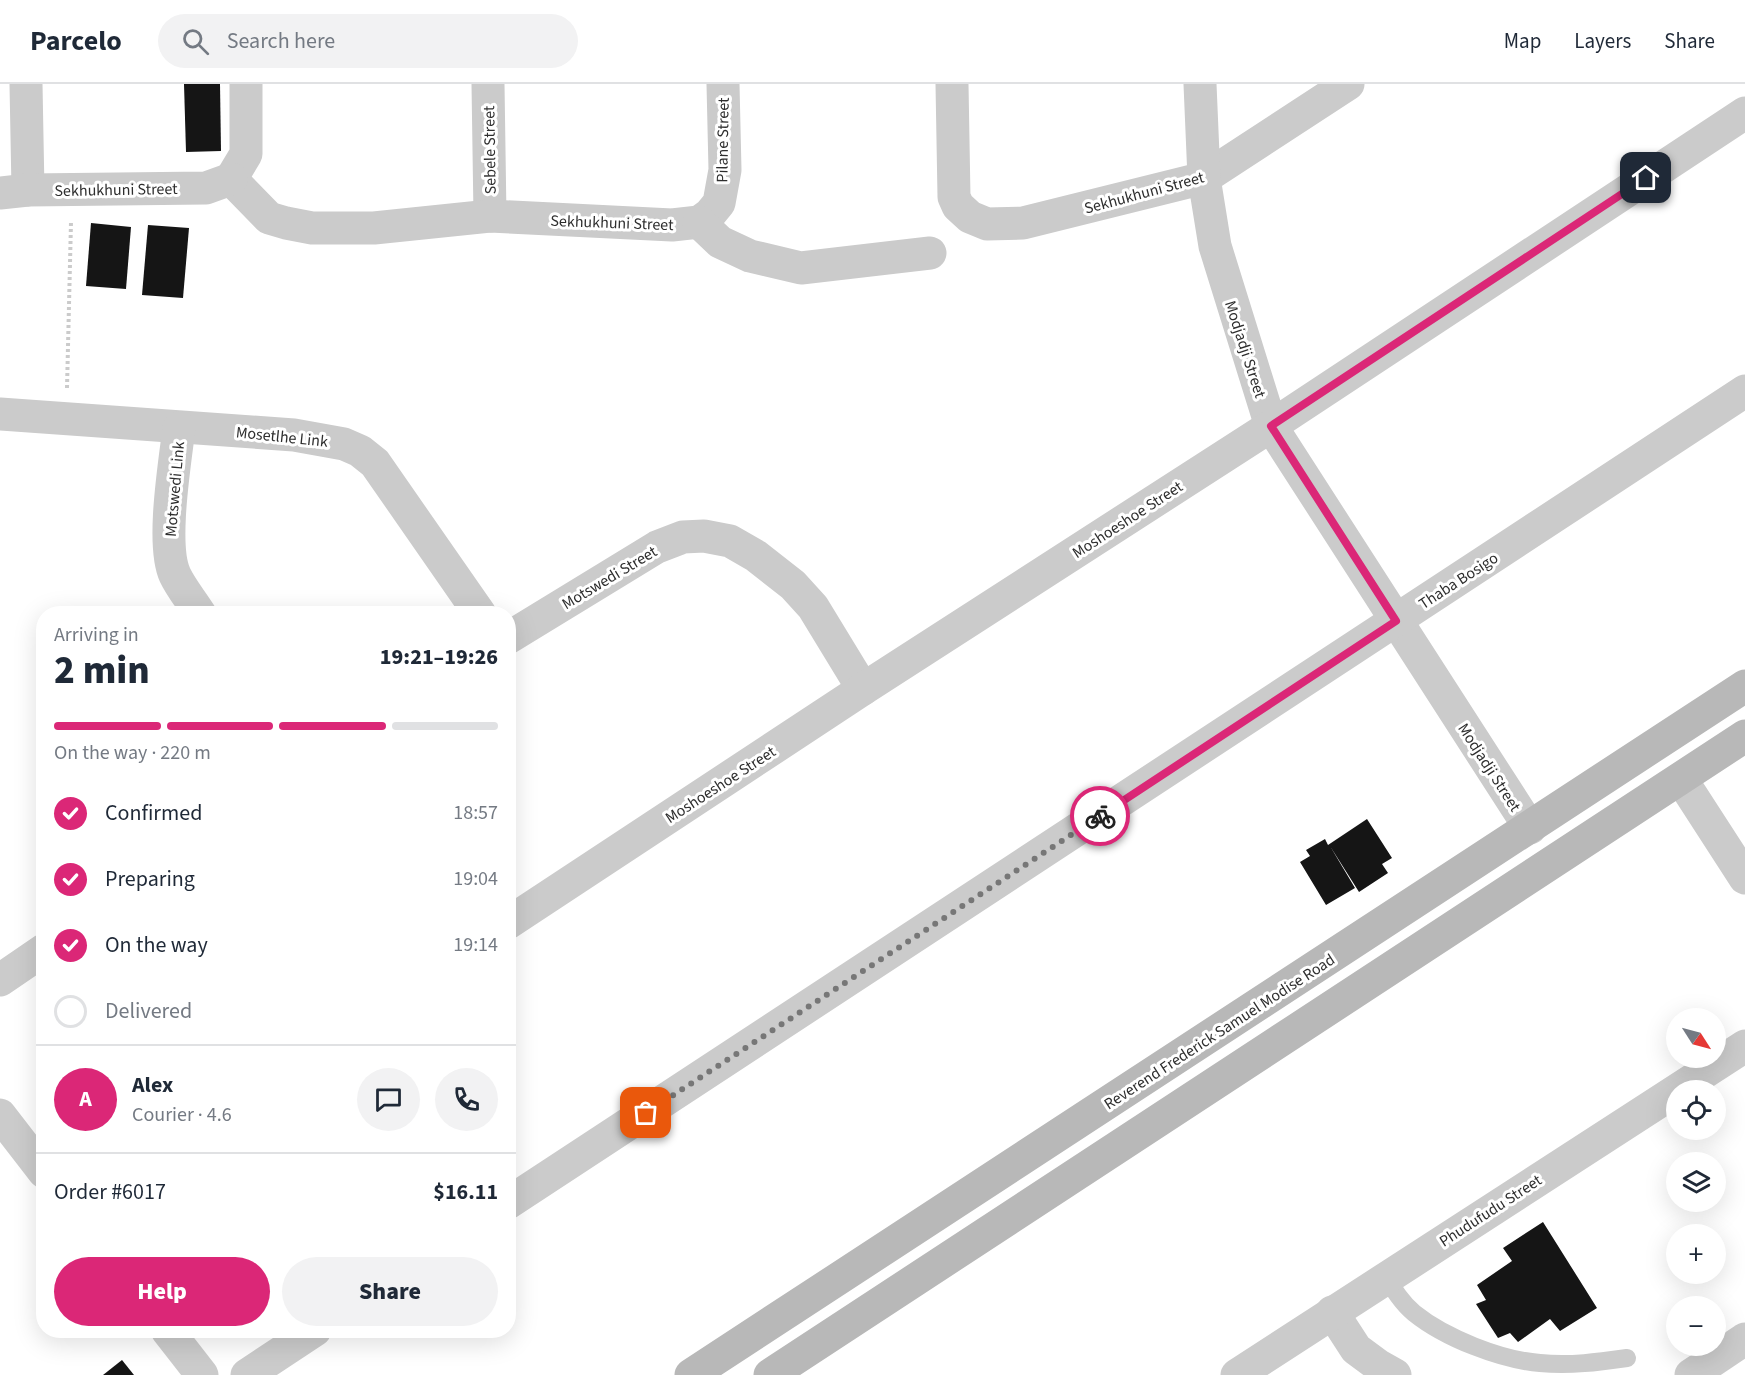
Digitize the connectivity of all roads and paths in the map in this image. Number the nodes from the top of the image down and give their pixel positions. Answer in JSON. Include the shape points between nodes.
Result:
{"nodes":[{"id":1,"x":26,"y":84,"type":"edge"},
{"id":2,"x":246,"y":84,"type":"edge"},
{"id":3,"x":488,"y":84,"type":"edge"},
{"id":4,"x":723,"y":84,"type":"edge"},
{"id":5,"x":952,"y":84,"type":"edge"},
{"id":6,"x":1200,"y":84,"type":"edge"},
{"id":7,"x":1348,"y":84,"type":"edge"},
{"id":8,"x":1745,"y":113,"type":"edge"},
{"id":9,"x":1204,"y":178,"type":"junction"},
{"id":10,"x":231,"y":179,"type":"junction"},
{"id":11,"x":72,"y":189,"type":"junction"},
{"id":12,"x":14,"y":192,"type":"edge"},
{"id":13,"x":490,"y":216,"type":"junction"},
{"id":14,"x":699,"y":222,"type":"junction"},
{"id":15,"x":930,"y":253,"type":"dead end"},
{"id":16,"x":1745,"y":391,"type":"edge"},
{"id":17,"x":0,"y":414,"type":"edge"},
{"id":18,"x":66,"y":419,"type":"junction"},
{"id":19,"x":1271,"y":426,"type":"junction"},
{"id":20,"x":179,"y":428,"type":"junction"},
{"id":21,"x":195,"y":606,"type":"edge"},
{"id":22,"x":474,"y":606,"type":"edge"},
{"id":23,"x":1396,"y":621,"type":"junction"},
{"id":24,"x":516,"y":633,"type":"edge"},
{"id":25,"x":1745,"y":686,"type":"edge"},
{"id":26,"x":863,"y":689,"type":"junction"},
{"id":27,"x":1745,"y":736,"type":"edge"},
{"id":28,"x":1681,"y":779,"type":"junction"},
{"id":29,"x":1530,"y":828,"type":"junction"},
{"id":30,"x":1745,"y":878,"type":"edge"},
{"id":31,"x":516,"y":918,"type":"edge"},
{"id":32,"x":36,"y":955,"type":"edge"},
{"id":33,"x":0,"y":980,"type":"edge"},
{"id":34,"x":1745,"y":1046,"type":"edge"},
{"id":35,"x":0,"y":1115,"type":"edge"},
{"id":36,"x":36,"y":1162,"type":"edge"},
{"id":37,"x":516,"y":1198,"type":"edge"},
{"id":38,"x":1386,"y":1277,"type":"junction"},
{"id":39,"x":1332,"y":1312,"type":"junction"},
{"id":40,"x":173,"y":1338,"type":"edge"},
{"id":41,"x":303,"y":1338,"type":"edge"},
{"id":42,"x":1745,"y":1339,"type":"edge"},
{"id":43,"x":1627,"y":1358,"type":"dead end"},
{"id":44,"x":202,"y":1375,"type":"edge"},
{"id":45,"x":247,"y":1375,"type":"edge"},
{"id":46,"x":692,"y":1375,"type":"edge"},
{"id":47,"x":770,"y":1375,"type":"edge"},
{"id":48,"x":1237,"y":1375,"type":"edge"},
{"id":49,"x":1395,"y":1375,"type":"edge"},
{"id":50,"x":1692,"y":1375,"type":"edge"}],
"edges":[{"from":1,"to":12,"type":"street"},
{"from":2,"to":10,"type":"street","via":[[246,154]]},
{"from":3,"to":13,"type":"street","name":"Sebele Street"},
{"from":4,"to":14,"type":"street","name":"Pilane Street","via":[[725,170],[719,203]]},
{"from":5,"to":9,"type":"street","name":"Sekhukhuni Street","via":[[954,197],[970,217],[987,224],[1023,223]]},
{"from":6,"to":9,"type":"street","name":"Modjadji Street"},
{"from":7,"to":9,"type":"street","name":"Sekhukhuni Street"},
{"from":8,"to":19,"type":"street","name":"Moshoeshoe Street"},
{"from":9,"to":19,"type":"street","name":"Modjadji Street","via":[[1215,246]]},
{"from":10,"to":11,"type":"street","name":"Sekhukhuni Street","via":[[206,188]]},
{"from":10,"to":13,"type":"street","name":"Sekhukhuni Street","via":[[269,218],[312,228],[374,228]]},
{"from":11,"to":12,"type":"street","name":"Sekhukhuni Street"},
{"from":11,"to":18,"type":"path"},
{"from":13,"to":14,"type":"street","name":"Sekhukhuni Street","via":[[672,225]]},
{"from":14,"to":15,"type":"street","via":[[720,242],[750,256],[801,268]]},
{"from":16,"to":23,"type":"street","name":"Thaba Bosigo"},
{"from":17,"to":18,"type":"street","name":"Mosetlhe Link"},
{"from":18,"to":20,"type":"street","name":"Mosetlhe Link"},
{"from":19,"to":23,"type":"street","name":"Modjadji Street"},
{"from":19,"to":26,"type":"street","name":"Moshoeshoe Street"},
{"from":20,"to":21,"type":"street","name":"Motswedi Link","via":[[169,553],[174,574]]},
{"from":20,"to":22,"type":"street","name":"Mosetlhe Link","via":[[294,435],[344,444],[360,451],[375,463]]},
{"from":23,"to":29,"type":"street","name":"Modjadji Street"},
{"from":23,"to":37,"type":"street","name":"Thaba Bosigo"},
{"from":24,"to":26,"type":"street","name":"Motswedi Street","via":[[657,547],[683,537],[704,536],[730,541],[793,585],[813,607]]},
{"from":25,"to":29,"type":"main road","name":"Reverend Frederick Samuel Modise Road"},
{"from":26,"to":31,"type":"street","name":"Moshoeshoe Street"},
{"from":27,"to":28,"type":"main road"},
{"from":28,"to":30,"type":"street"},
{"from":28,"to":47,"type":"main road"},
{"from":29,"to":46,"type":"main road","name":"Reverend Frederick Samuel Modise Road"},
{"from":32,"to":33,"type":"street"},
{"from":34,"to":38,"type":"street","name":"Phudufudu Street"},
{"from":35,"to":36,"type":"street"},
{"from":38,"to":39,"type":"street","name":"Phudufudu Street"},
{"from":38,"to":43,"type":"lane","via":[[1414,1313],[1485,1351],[1539,1364]]},
{"from":39,"to":48,"type":"street","name":"Phudufudu Street"},
{"from":39,"to":49,"type":"street","via":[[1356,1349]]},
{"from":40,"to":44,"type":"street"},
{"from":41,"to":45,"type":"street"},
{"from":42,"to":50,"type":"street"}]}
